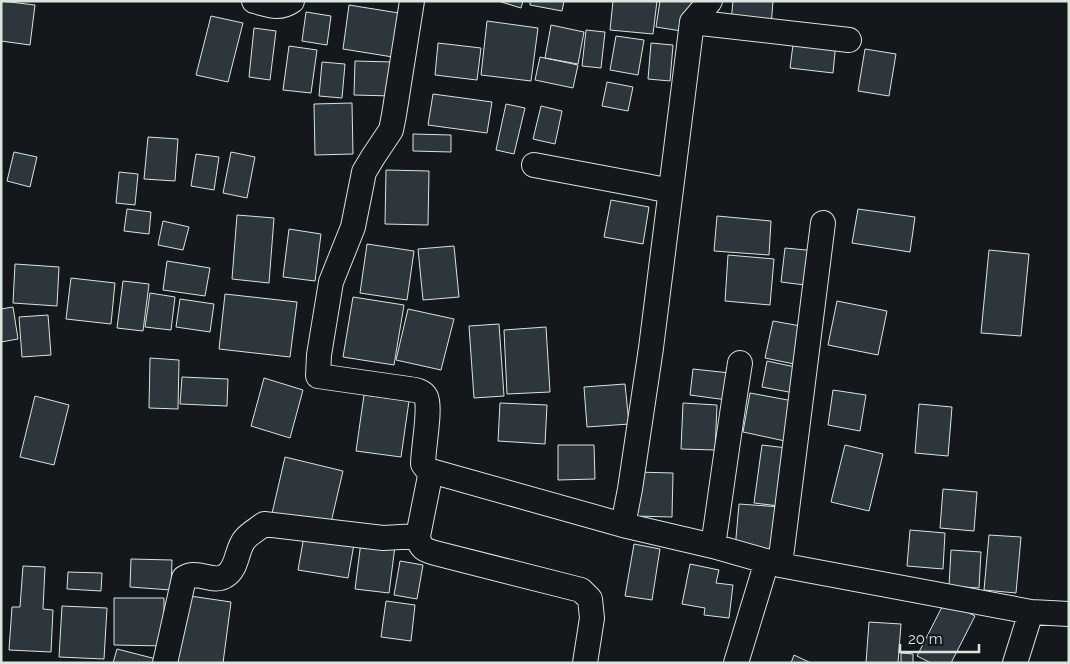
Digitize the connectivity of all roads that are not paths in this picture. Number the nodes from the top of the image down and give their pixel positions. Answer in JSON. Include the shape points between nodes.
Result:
{"nodes":[{"id":1,"x":254,"y":1,"type":"edge"},
{"id":2,"x":292,"y":1,"type":"edge"},
{"id":3,"x":710,"y":1,"type":"edge"},
{"id":4,"x":408,"y":2,"type":"edge"},
{"id":5,"x":692,"y":22,"type":"junction"},
{"id":6,"x":849,"y":40,"type":"dead end"},
{"id":7,"x":534,"y":165,"type":"dead end"},
{"id":8,"x":670,"y":191,"type":"junction"},
{"id":9,"x":823,"y":223,"type":"dead end"},
{"id":10,"x":740,"y":363,"type":"dead end"},
{"id":11,"x":431,"y":471,"type":"junction"},
{"id":12,"x":623,"y":525,"type":"junction"},
{"id":13,"x":418,"y":536,"type":"junction"},
{"id":14,"x":713,"y":546,"type":"junction"},
{"id":15,"x":773,"y":563,"type":"junction"},
{"id":16,"x":1031,"y":612,"type":"junction"},
{"id":17,"x":1069,"y":614,"type":"edge"},
{"id":18,"x":165,"y":663,"type":"edge"},
{"id":19,"x":585,"y":663,"type":"edge"},
{"id":20,"x":736,"y":663,"type":"edge"},
{"id":21,"x":1015,"y":663,"type":"edge"}],
"edges":[{"from":1,"to":2,"type":"street","via":[[276,7],[286,6]]},
{"from":3,"to":5,"type":"street"},
{"from":4,"to":11,"type":"street","via":[[391,130],[364,172],[353,228],[331,282],[318,376],[418,390],[426,396],[423,464]]},
{"from":5,"to":6,"type":"street"},
{"from":5,"to":8,"type":"street"},
{"from":7,"to":8,"type":"street"},
{"from":8,"to":12,"type":"street","via":[[650,357]]},
{"from":9,"to":15,"type":"street"},
{"from":10,"to":14,"type":"street"},
{"from":11,"to":12,"type":"street"},
{"from":11,"to":13,"type":"street"},
{"from":12,"to":14,"type":"street"},
{"from":13,"to":18,"type":"street","via":[[383,538],[264,524],[246,538],[229,574],[223,578],[192,574],[184,578]]},
{"from":13,"to":19,"type":"street","via":[[419,544],[425,550],[581,590],[590,599],[592,618]]},
{"from":14,"to":15,"type":"street"},
{"from":15,"to":16,"type":"street"},
{"from":15,"to":20,"type":"street"},
{"from":16,"to":17,"type":"street"},
{"from":16,"to":21,"type":"street"}]}
